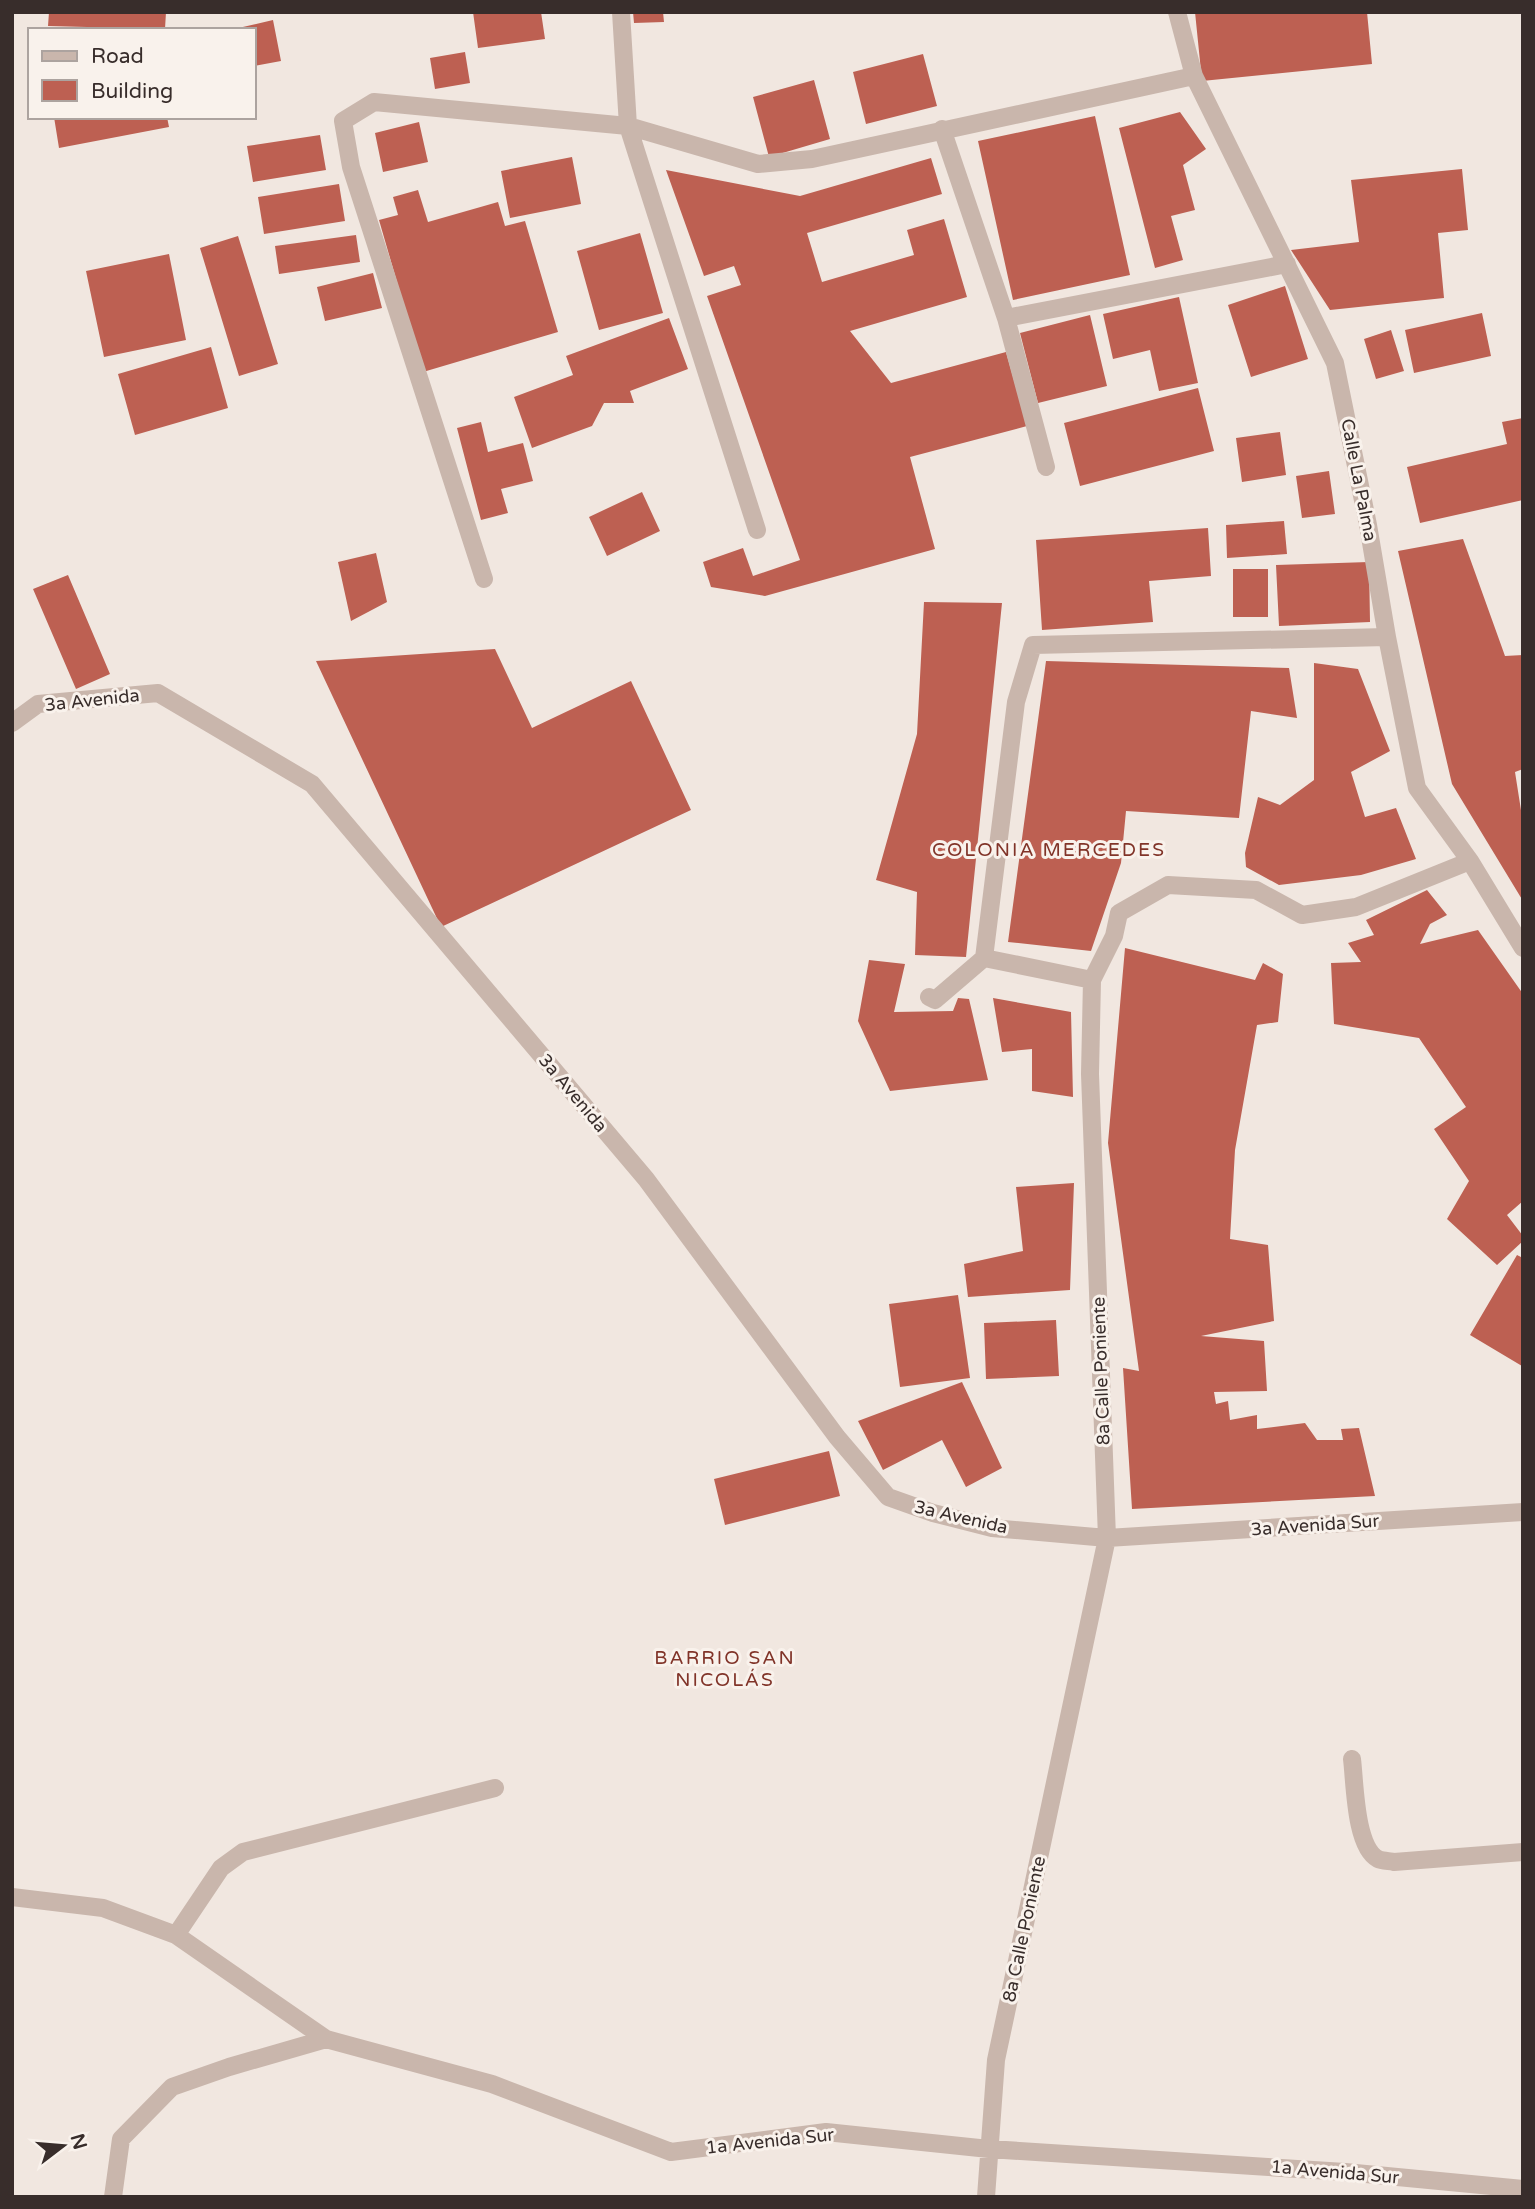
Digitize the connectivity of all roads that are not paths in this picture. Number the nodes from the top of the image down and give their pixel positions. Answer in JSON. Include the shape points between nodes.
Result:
{"nodes":[{"id":1,"x":621,"y":12,"type":"edge"},
{"id":2,"x":1177,"y":12,"type":"edge"},
{"id":3,"x":1194,"y":76,"type":"junction"},
{"id":4,"x":628,"y":126,"type":"junction"},
{"id":5,"x":942,"y":129,"type":"junction"},
{"id":6,"x":1287,"y":264,"type":"junction"},
{"id":7,"x":1006,"y":318,"type":"junction"},
{"id":8,"x":1046,"y":467,"type":"dead end"},
{"id":9,"x":757,"y":530,"type":"dead end"},
{"id":10,"x":484,"y":579,"type":"dead end"},
{"id":11,"x":1387,"y":637,"type":"junction"},
{"id":12,"x":12,"y":723,"type":"edge"},
{"id":13,"x":1470,"y":861,"type":"junction"},
{"id":14,"x":1523,"y":948,"type":"edge"},
{"id":15,"x":985,"y":958,"type":"junction"},
{"id":16,"x":1092,"y":980,"type":"junction"},
{"id":17,"x":929,"y":997,"type":"dead end"},
{"id":18,"x":1523,"y":1512,"type":"edge"},
{"id":19,"x":1107,"y":1538,"type":"junction"},
{"id":20,"x":1352,"y":1759,"type":"dead end"},
{"id":21,"x":495,"y":1788,"type":"dead end"},
{"id":22,"x":1523,"y":1852,"type":"edge"},
{"id":23,"x":12,"y":1897,"type":"edge"},
{"id":24,"x":176,"y":1935,"type":"junction"},
{"id":25,"x":326,"y":2039,"type":"junction"},
{"id":26,"x":989,"y":2149,"type":"junction"},
{"id":27,"x":1523,"y":2189,"type":"edge"},
{"id":28,"x":113,"y":2197,"type":"edge"},
{"id":29,"x":986,"y":2197,"type":"edge"}],
"edges":[{"from":1,"to":4,"type":"street"},
{"from":2,"to":3,"type":"street","name":"Calle La Palma"},
{"from":3,"to":5,"type":"street"},
{"from":3,"to":6,"type":"street","name":"Calle La Palma"},
{"from":4,"to":5,"type":"street","via":[[758,164],[812,159]]},
{"from":4,"to":9,"type":"street"},
{"from":4,"to":10,"type":"street","via":[[374,102],[343,121],[351,166]]},
{"from":5,"to":7,"type":"street"},
{"from":6,"to":7,"type":"street"},
{"from":6,"to":11,"type":"street","name":"Calle La Palma","via":[[1335,363]]},
{"from":7,"to":8,"type":"street"},
{"from":11,"to":13,"type":"street","name":"Calle La Palma","via":[[1417,788]]},
{"from":11,"to":15,"type":"street","via":[[1033,645],[1016,702]]},
{"from":12,"to":19,"type":"street","name":"3a Avenida","via":[[38,704],[158,693],[312,784],[646,1179],[837,1437],[888,1497],[992,1528]]},
{"from":13,"to":14,"type":"street","name":"Calle La Palma"},
{"from":13,"to":16,"type":"street","name":"8a Calle Poniente","via":[[1356,907],[1302,915],[1256,890],[1168,885],[1119,913],[1114,936]]},
{"from":15,"to":16,"type":"street"},
{"from":15,"to":17,"type":"street","via":[[935,1000]]},
{"from":16,"to":19,"type":"street","name":"8a Calle Poniente","via":[[1090,1074]]},
{"from":18,"to":19,"type":"street","name":"3a Avenida Sur"},
{"from":19,"to":26,"type":"street","name":"8a Calle Poniente","via":[[996,2060]]},
{"from":20,"to":22,"type":"street","via":[[1361,1835],[1378,1859],[1394,1862]]},
{"from":21,"to":24,"type":"street","via":[[243,1852],[221,1868]]},
{"from":23,"to":24,"type":"street","via":[[103,1908]]},
{"from":24,"to":25,"type":"street"},
{"from":25,"to":26,"type":"street","name":"1a Avenida Sur","via":[[492,2084],[671,2152],[826,2132]]},
{"from":25,"to":28,"type":"street","via":[[172,2087],[121,2139]]},
{"from":26,"to":27,"type":"street","name":"1a Avenida Sur","via":[[1345,2172]]},
{"from":26,"to":29,"type":"street","name":"8a Calle Poniente"}]}
